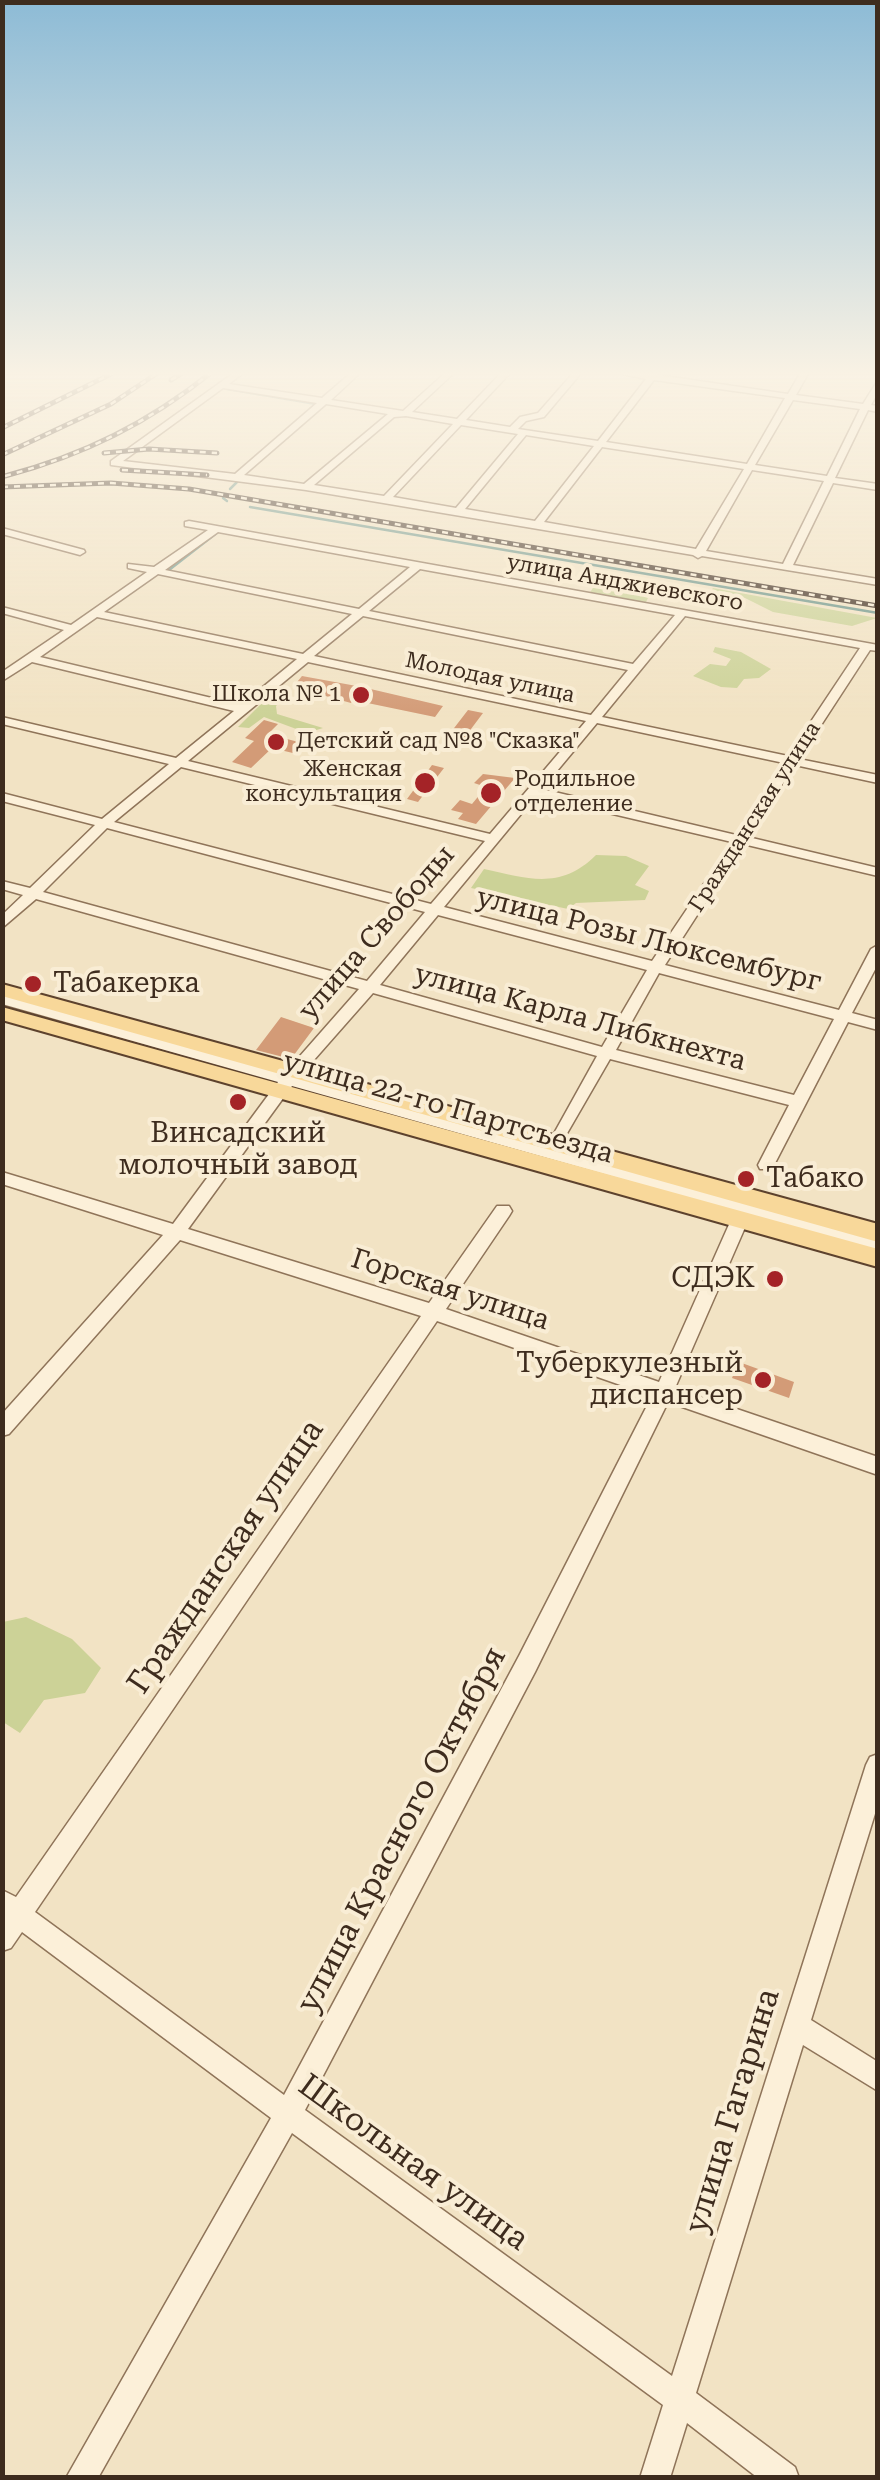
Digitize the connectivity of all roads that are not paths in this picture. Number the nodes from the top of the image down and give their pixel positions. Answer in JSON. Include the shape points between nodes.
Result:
{"nodes":[{"id":1,"x":325,"y":488,"type":"edge"},
{"id":2,"x":397,"y":488,"type":"edge"},
{"id":3,"x":475,"y":488,"type":"edge"},
{"id":4,"x":565,"y":488,"type":"edge"},
{"id":5,"x":738,"y":488,"type":"edge"},
{"id":6,"x":826,"y":488,"type":"edge"},
{"id":7,"x":387,"y":498,"type":"junction"},
{"id":8,"x":458,"y":510,"type":"junction"},
{"id":9,"x":538,"y":523,"type":"junction"},
{"id":10,"x":189,"y":524,"type":"dead end"},
{"id":11,"x":215,"y":530,"type":"junction"},
{"id":12,"x":2,"y":531,"type":"edge"},
{"id":13,"x":80,"y":552,"type":"dead end"},
{"id":14,"x":698,"y":555,"type":"junction"},
{"id":15,"x":878,"y":564,"type":"edge"},
{"id":16,"x":132,"y":566,"type":"dead end"},
{"id":17,"x":416,"y":567,"type":"junction"},
{"id":18,"x":786,"y":568,"type":"junction"},
{"id":19,"x":154,"y":572,"type":"junction"},
{"id":20,"x":874,"y":582,"type":"edge"},
{"id":21,"x":2,"y":610,"type":"edge"},
{"id":22,"x":360,"y":612,"type":"junction"},
{"id":23,"x":94,"y":613,"type":"junction"},
{"id":24,"x":681,"y":614,"type":"junction"},
{"id":25,"x":72,"y":629,"type":"junction"},
{"id":26,"x":872,"y":647,"type":"edge"},
{"id":27,"x":30,"y":658,"type":"junction"},
{"id":28,"x":302,"y":659,"type":"junction"},
{"id":29,"x":635,"y":668,"type":"junction"},
{"id":30,"x":2,"y":678,"type":"edge"},
{"id":31,"x":242,"y":709,"type":"junction"},
{"id":32,"x":2,"y":720,"type":"edge"},
{"id":33,"x":592,"y":720,"type":"junction"},
{"id":34,"x":793,"y":761,"type":"junction"},
{"id":35,"x":176,"y":763,"type":"junction"},
{"id":36,"x":878,"y":778,"type":"edge"},
{"id":37,"x":533,"y":790,"type":"junction"},
{"id":38,"x":2,"y":797,"type":"edge"},
{"id":39,"x":105,"y":823,"type":"junction"},
{"id":40,"x":742,"y":838,"type":"junction"},
{"id":41,"x":493,"y":839,"type":"junction"},
{"id":42,"x":878,"y":872,"type":"edge"},
{"id":43,"x":2,"y":884,"type":"edge"},
{"id":44,"x":34,"y":893,"type":"junction"},
{"id":45,"x":433,"y":911,"type":"junction"},
{"id":46,"x":2,"y":924,"type":"edge"},
{"id":47,"x":878,"y":948,"type":"edge"},
{"id":48,"x":655,"y":968,"type":"junction"},
{"id":49,"x":370,"y":987,"type":"junction"},
{"id":50,"x":2,"y":990,"type":"edge"},
{"id":51,"x":2,"y":999,"type":"edge"},
{"id":52,"x":2,"y":1013,"type":"edge"},
{"id":53,"x":844,"y":1015,"type":"junction"},
{"id":54,"x":878,"y":1024,"type":"edge"},
{"id":55,"x":606,"y":1053,"type":"junction"},
{"id":56,"x":288,"y":1080,"type":"junction"},
{"id":57,"x":798,"y":1102,"type":"junction"},
{"id":58,"x":554,"y":1144,"type":"junction"},
{"id":59,"x":766,"y":1165,"type":"dead end"},
{"id":60,"x":2,"y":1178,"type":"edge"},
{"id":61,"x":746,"y":1209,"type":"junction"},
{"id":62,"x":503,"y":1211,"type":"dead end"},
{"id":63,"x":178,"y":1230,"type":"junction"},
{"id":64,"x":878,"y":1233,"type":"edge"},
{"id":65,"x":878,"y":1245,"type":"edge"},
{"id":66,"x":878,"y":1258,"type":"edge"},
{"id":67,"x":432,"y":1312,"type":"junction"},
{"id":68,"x":664,"y":1391,"type":"junction"},
{"id":69,"x":2,"y":1428,"type":"edge"},
{"id":70,"x":878,"y":1466,"type":"edge"},
{"id":71,"x":878,"y":1765,"type":"edge"},
{"id":72,"x":11,"y":1909,"type":"edge"},
{"id":73,"x":2,"y":1940,"type":"edge"},
{"id":74,"x":796,"y":2025,"type":"junction"},
{"id":75,"x":878,"y":2078,"type":"edge"},
{"id":76,"x":287,"y":2116,"type":"junction"},
{"id":77,"x":680,"y":2398,"type":"junction"},
{"id":78,"x":80,"y":2478,"type":"edge"},
{"id":79,"x":655,"y":2478,"type":"edge"},
{"id":80,"x":784,"y":2478,"type":"edge"}],
"edges":[{"from":1,"to":7,"type":"street"},
{"from":2,"to":7,"type":"street"},
{"from":3,"to":8,"type":"street"},
{"from":4,"to":9,"type":"street"},
{"from":5,"to":14,"type":"street"},
{"from":6,"to":18,"type":"street"},
{"from":7,"to":8,"type":"street"},
{"from":8,"to":9,"type":"street"},
{"from":9,"to":14,"type":"street"},
{"from":10,"to":11,"type":"street","name":"улица Анджиевского"},
{"from":11,"to":17,"type":"street","name":"улица Анджиевского"},
{"from":11,"to":19,"type":"street"},
{"from":12,"to":13,"type":"street"},
{"from":14,"to":18,"type":"street"},
{"from":15,"to":20,"type":"street"},
{"from":16,"to":19,"type":"street"},
{"from":17,"to":22,"type":"street"},
{"from":17,"to":24,"type":"street","name":"улица Анджиевского"},
{"from":18,"to":20,"type":"street"},
{"from":19,"to":22,"type":"street"},
{"from":19,"to":23,"type":"street"},
{"from":21,"to":25,"type":"street"},
{"from":22,"to":28,"type":"street"},
{"from":22,"to":29,"type":"street"},
{"from":23,"to":25,"type":"street"},
{"from":23,"to":28,"type":"street","name":"Молодая улица"},
{"from":24,"to":26,"type":"street","name":"улица Анджиевского"},
{"from":24,"to":29,"type":"street","name":"улица Свободы"},
{"from":25,"to":27,"type":"street"},
{"from":26,"to":34,"type":"street","name":"Гражданская улица"},
{"from":27,"to":30,"type":"street"},
{"from":27,"to":31,"type":"street"},
{"from":28,"to":31,"type":"street"},
{"from":28,"to":33,"type":"street","name":"Молодая улица"},
{"from":29,"to":33,"type":"street","name":"улица Свободы"},
{"from":31,"to":35,"type":"street"},
{"from":32,"to":35,"type":"street"},
{"from":33,"to":34,"type":"street","name":"Молодая улица"},
{"from":33,"to":37,"type":"street","name":"улица Свободы"},
{"from":34,"to":36,"type":"street","name":"Молодая улица"},
{"from":34,"to":40,"type":"street","name":"Гражданская улица"},
{"from":35,"to":39,"type":"street"},
{"from":35,"to":41,"type":"street"},
{"from":37,"to":40,"type":"street"},
{"from":37,"to":41,"type":"street","name":"улица Свободы"},
{"from":38,"to":39,"type":"street","name":"улица Розы Люксембург"},
{"from":39,"to":44,"type":"street"},
{"from":39,"to":45,"type":"street","name":"улица Розы Люксембург"},
{"from":40,"to":42,"type":"street"},
{"from":40,"to":48,"type":"street","name":"Гражданская улица"},
{"from":41,"to":45,"type":"street","name":"улица Свободы"},
{"from":43,"to":44,"type":"street","name":"улица Карла Либкнехта"},
{"from":44,"to":46,"type":"street"},
{"from":44,"to":49,"type":"street","name":"улица Карла Либкнехта"},
{"from":45,"to":48,"type":"street","name":"улица Розы Люксембург"},
{"from":45,"to":49,"type":"street","name":"улица Свободы"},
{"from":47,"to":53,"type":"street"},
{"from":48,"to":53,"type":"street","name":"улица Розы Люксембург"},
{"from":48,"to":55,"type":"street","name":"Гражданская улица"},
{"from":49,"to":55,"type":"street","name":"улица Карла Либкнехта"},
{"from":49,"to":56,"type":"street","name":"улица Свободы"},
{"from":50,"to":56,"type":"main road","name":"улица 22-го Партсъезда"},
{"from":51,"to":56,"type":"street"},
{"from":52,"to":56,"type":"main road","name":"улица 22-го Партсъезда"},
{"from":53,"to":54,"type":"street","name":"улица Розы Люксембург"},
{"from":53,"to":57,"type":"street"},
{"from":55,"to":57,"type":"street","name":"улица Карла Либкнехта"},
{"from":55,"to":58,"type":"street","name":"Гражданская улица"},
{"from":56,"to":58,"type":"main road","name":"улица 22-го Партсъезда"},
{"from":56,"to":61,"type":"main road","name":"улица 22-го Партсъезда"},
{"from":56,"to":63,"type":"street","name":"улица Свободы"},
{"from":57,"to":59,"type":"street"},
{"from":58,"to":61,"type":"main road","name":"улица 22-го Партсъезда"},
{"from":60,"to":63,"type":"street","name":"Горская улица"},
{"from":61,"to":64,"type":"main road","name":"улица 22-го Партсъезда"},
{"from":61,"to":65,"type":"street"},
{"from":61,"to":66,"type":"main road","name":"улица 22-го Партсъезда"},
{"from":61,"to":68,"type":"street","name":"улица Красного Октября"},
{"from":62,"to":67,"type":"street","name":"Гражданская улица"},
{"from":63,"to":67,"type":"street","name":"Горская улица"},
{"from":63,"to":69,"type":"street","name":"улица Свободы"},
{"from":67,"to":68,"type":"street","name":"Горская улица"},
{"from":67,"to":72,"type":"street","name":"Гражданская улица"},
{"from":68,"to":70,"type":"street","name":"Горская улица"},
{"from":68,"to":76,"type":"street","name":"улица Красного Октября"},
{"from":71,"to":74,"type":"street","name":"улица Гагарина"},
{"from":72,"to":73,"type":"street","name":"Гражданская улица"},
{"from":72,"to":76,"type":"street","name":"Школьная улица"},
{"from":74,"to":75,"type":"street"},
{"from":74,"to":77,"type":"street","name":"улица Гагарина"},
{"from":76,"to":77,"type":"street","name":"Школьная улица"},
{"from":76,"to":78,"type":"street","name":"улица Красного Октября"},
{"from":77,"to":79,"type":"street","name":"улица Гагарина"},
{"from":77,"to":80,"type":"street","name":"Школьная улица"}]}
